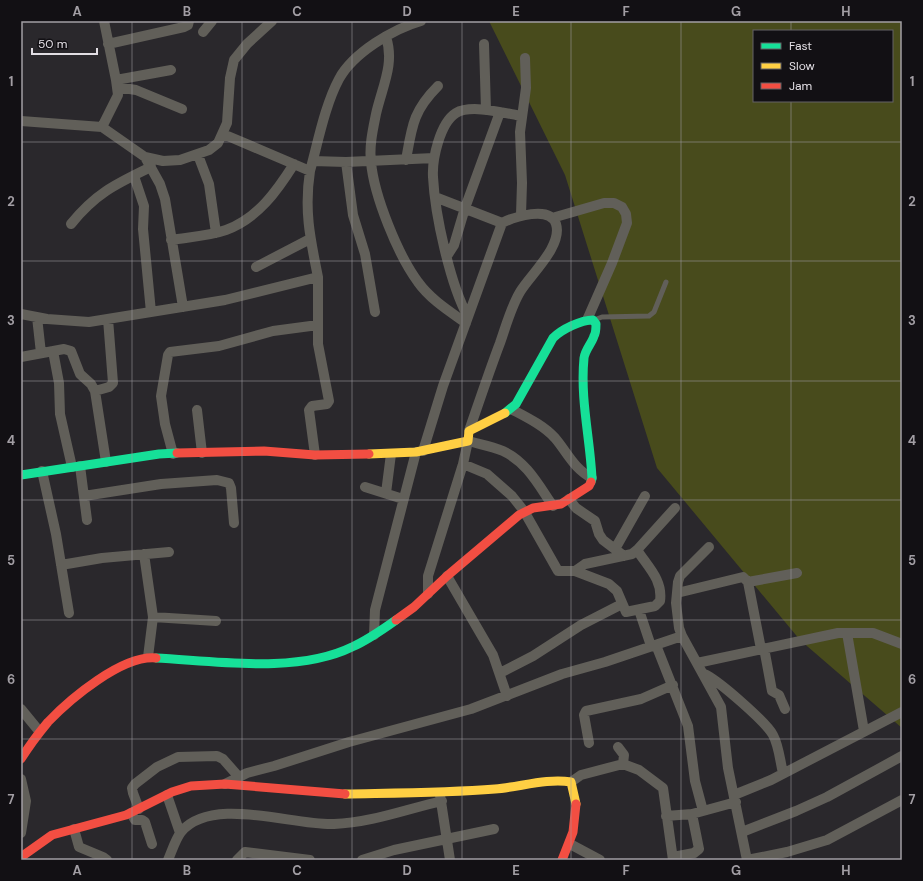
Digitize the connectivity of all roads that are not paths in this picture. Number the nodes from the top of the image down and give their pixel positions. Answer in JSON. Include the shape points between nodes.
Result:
{"nodes":[{"id":1,"x":104,"y":21,"type":"edge"},
{"id":2,"x":189,"y":21,"type":"edge"},
{"id":3,"x":212,"y":21,"type":"edge"},
{"id":4,"x":272,"y":21,"type":"edge"},
{"id":5,"x":421,"y":21,"type":"edge"},
{"id":6,"x":203,"y":32,"type":"dead end"},
{"id":7,"x":386,"y":37,"type":"junction"},
{"id":8,"x":108,"y":44,"type":"junction"},
{"id":9,"x":484,"y":44,"type":"dead end"},
{"id":10,"x":526,"y":58,"type":"dead end"},
{"id":11,"x":171,"y":70,"type":"dead end"},
{"id":12,"x":117,"y":83,"type":"junction"},
{"id":13,"x":438,"y":86,"type":"dead end"},
{"id":14,"x":182,"y":109,"type":"dead end"},
{"id":15,"x":486,"y":110,"type":"junction"},
{"id":16,"x":500,"y":112,"type":"junction"},
{"id":17,"x":521,"y":116,"type":"junction"},
{"id":18,"x":21,"y":120,"type":"edge"},
{"id":19,"x":102,"y":127,"type":"junction"},
{"id":20,"x":223,"y":134,"type":"junction"},
{"id":21,"x":198,"y":155,"type":"junction"},
{"id":22,"x":145,"y":157,"type":"junction"},
{"id":23,"x":434,"y":158,"type":"junction"},
{"id":24,"x":406,"y":160,"type":"junction"},
{"id":25,"x":371,"y":161,"type":"junction"},
{"id":26,"x":346,"y":162,"type":"junction"},
{"id":27,"x":294,"y":164,"type":"junction"},
{"id":28,"x":312,"y":166,"type":"junction"},
{"id":29,"x":151,"y":167,"type":"junction"},
{"id":30,"x":134,"y":176,"type":"junction"},
{"id":31,"x":435,"y":197,"type":"junction"},
{"id":32,"x":465,"y":208,"type":"junction"},
{"id":33,"x":521,"y":215,"type":"junction"},
{"id":34,"x":552,"y":218,"type":"junction"},
{"id":35,"x":71,"y":224,"type":"dead end"},
{"id":36,"x":502,"y":224,"type":"junction"},
{"id":37,"x":216,"y":232,"type":"junction"},
{"id":38,"x":310,"y":239,"type":"junction"},
{"id":39,"x":171,"y":240,"type":"junction"},
{"id":40,"x":447,"y":256,"type":"junction"},
{"id":41,"x":256,"y":267,"type":"dead end"},
{"id":42,"x":318,"y":277,"type":"junction"},
{"id":43,"x":666,"y":282,"type":"dead end"},
{"id":44,"x":183,"y":307,"type":"junction"},
{"id":45,"x":151,"y":312,"type":"junction"},
{"id":46,"x":375,"y":312,"type":"dead end"},
{"id":47,"x":21,"y":314,"type":"edge"},
{"id":48,"x":37,"y":317,"type":"junction"},
{"id":49,"x":108,"y":319,"type":"junction"},
{"id":50,"x":467,"y":320,"type":"junction"},
{"id":51,"x":590,"y":320,"type":"junction"},
{"id":52,"x":318,"y":325,"type":"junction"},
{"id":53,"x":53,"y":351,"type":"junction"},
{"id":54,"x":41,"y":353,"type":"junction"},
{"id":55,"x":21,"y":357,"type":"edge"},
{"id":56,"x":95,"y":391,"type":"junction"},
{"id":57,"x":511,"y":409,"type":"junction"},
{"id":58,"x":197,"y":410,"type":"dead end"},
{"id":59,"x":468,"y":436,"type":"junction"},
{"id":60,"x":419,"y":452,"type":"junction"},
{"id":61,"x":202,"y":453,"type":"junction"},
{"id":62,"x":173,"y":454,"type":"junction"},
{"id":63,"x":391,"y":454,"type":"junction"},
{"id":64,"x":315,"y":455,"type":"junction"},
{"id":65,"x":106,"y":462,"type":"junction"},
{"id":66,"x":463,"y":464,"type":"junction"},
{"id":67,"x":76,"y":466,"type":"junction"},
{"id":68,"x":42,"y":471,"type":"junction"},
{"id":69,"x":21,"y":475,"type":"edge"},
{"id":70,"x":592,"y":478,"type":"junction"},
{"id":71,"x":365,"y":486,"type":"dead end"},
{"id":72,"x":386,"y":493,"type":"junction"},
{"id":73,"x":84,"y":496,"type":"junction"},
{"id":74,"x":645,"y":496,"type":"dead end"},
{"id":75,"x":403,"y":499,"type":"junction"},
{"id":76,"x":569,"y":499,"type":"junction"},
{"id":77,"x":553,"y":506,"type":"junction"},
{"id":78,"x":675,"y":508,"type":"dead end"},
{"id":79,"x":524,"y":512,"type":"junction"},
{"id":80,"x":87,"y":520,"type":"dead end"},
{"id":81,"x":234,"y":523,"type":"dead end"},
{"id":82,"x":709,"y":547,"type":"dead end"},
{"id":83,"x":615,"y":549,"type":"junction"},
{"id":84,"x":637,"y":550,"type":"junction"},
{"id":85,"x":169,"y":552,"type":"dead end"},
{"id":86,"x":144,"y":554,"type":"junction"},
{"id":87,"x":624,"y":556,"type":"junction"},
{"id":88,"x":61,"y":565,"type":"junction"},
{"id":89,"x":575,"y":571,"type":"junction"},
{"id":90,"x":797,"y":572,"type":"dead end"},
{"id":91,"x":447,"y":576,"type":"junction"},
{"id":92,"x":748,"y":582,"type":"junction"},
{"id":93,"x":677,"y":593,"type":"junction"},
{"id":94,"x":428,"y":594,"type":"junction"},
{"id":95,"x":622,"y":604,"type":"junction"},
{"id":96,"x":639,"y":610,"type":"junction"},
{"id":97,"x":69,"y":613,"type":"dead end"},
{"id":98,"x":153,"y":617,"type":"junction"},
{"id":99,"x":216,"y":620,"type":"dead end"},
{"id":100,"x":847,"y":633,"type":"junction"},
{"id":101,"x":374,"y":634,"type":"junction"},
{"id":102,"x":682,"y":636,"type":"junction"},
{"id":103,"x":902,"y":644,"type":"edge"},
{"id":104,"x":654,"y":646,"type":"junction"},
{"id":105,"x":763,"y":648,"type":"junction"},
{"id":106,"x":148,"y":657,"type":"junction"},
{"id":107,"x":697,"y":663,"type":"junction"},
{"id":108,"x":500,"y":673,"type":"junction"},
{"id":109,"x":704,"y":674,"type":"junction"},
{"id":110,"x":673,"y":685,"type":"junction"},
{"id":111,"x":507,"y":696,"type":"junction"},
{"id":112,"x":21,"y":709,"type":"edge"},
{"id":113,"x":785,"y":709,"type":"dead end"},
{"id":114,"x":902,"y":712,"type":"edge"},
{"id":115,"x":39,"y":731,"type":"junction"},
{"id":116,"x":864,"y":731,"type":"junction"},
{"id":117,"x":589,"y":743,"type":"dead end"},
{"id":118,"x":618,"y":747,"type":"dead end"},
{"id":119,"x":902,"y":756,"type":"edge"},
{"id":120,"x":21,"y":759,"type":"edge"},
{"id":121,"x":623,"y":764,"type":"junction"},
{"id":122,"x":783,"y":774,"type":"junction"},
{"id":123,"x":238,"y":776,"type":"junction"},
{"id":124,"x":21,"y":778,"type":"edge"},
{"id":125,"x":571,"y":782,"type":"junction"},
{"id":126,"x":225,"y":784,"type":"junction"},
{"id":127,"x":167,"y":795,"type":"junction"},
{"id":128,"x":441,"y":797,"type":"junction"},
{"id":129,"x":735,"y":799,"type":"junction"},
{"id":130,"x":902,"y":800,"type":"edge"},
{"id":131,"x":135,"y":811,"type":"junction"},
{"id":132,"x":703,"y":811,"type":"junction"},
{"id":133,"x":692,"y":814,"type":"junction"},
{"id":134,"x":666,"y":816,"type":"junction"},
{"id":135,"x":74,"y":829,"type":"junction"},
{"id":136,"x":494,"y":829,"type":"dead end"},
{"id":137,"x":742,"y":832,"type":"junction"},
{"id":138,"x":21,"y":833,"type":"edge"},
{"id":139,"x":180,"y":833,"type":"junction"},
{"id":140,"x":447,"y":839,"type":"junction"},
{"id":141,"x":152,"y":844,"type":"dead end"},
{"id":142,"x":570,"y":844,"type":"junction"},
{"id":143,"x":21,"y":857,"type":"edge"},
{"id":144,"x":673,"y":858,"type":"edge"},
{"id":145,"x":107,"y":860,"type":"edge"},
{"id":146,"x":168,"y":860,"type":"edge"},
{"id":147,"x":237,"y":860,"type":"edge"},
{"id":148,"x":310,"y":860,"type":"edge"},
{"id":149,"x":362,"y":860,"type":"edge"},
{"id":150,"x":450,"y":860,"type":"edge"},
{"id":151,"x":562,"y":860,"type":"edge"},
{"id":152,"x":600,"y":860,"type":"edge"},
{"id":153,"x":747,"y":860,"type":"edge"}],
"edges":[{"from":1,"to":8,"type":"street"},
{"from":2,"to":8,"type":"street","via":[[188,26]]},
{"from":3,"to":6,"type":"street"},
{"from":4,"to":20,"type":"street","via":[[234,60],[227,123]]},
{"from":5,"to":7,"type":"street"},
{"from":7,"to":25,"type":"street","via":[[390,57],[376,113]]},
{"from":7,"to":28,"type":"street","via":[[349,66],[339,79]]},
{"from":8,"to":12,"type":"street"},
{"from":9,"to":15,"type":"street"},
{"from":10,"to":17,"type":"street","via":[[526,88]]},
{"from":11,"to":12,"type":"street"},
{"from":12,"to":14,"type":"street"},
{"from":12,"to":19,"type":"street","via":[[118,95]]},
{"from":13,"to":24,"type":"street","via":[[415,114]]},
{"from":15,"to":16,"type":"street"},
{"from":15,"to":23,"type":"street","via":[[456,113],[447,122]]},
{"from":16,"to":17,"type":"street"},
{"from":16,"to":32,"type":"street"},
{"from":17,"to":33,"type":"street"},
{"from":18,"to":19,"type":"street"},
{"from":19,"to":22,"type":"street"},
{"from":20,"to":21,"type":"street","via":[[218,143]]},
{"from":20,"to":27,"type":"street"},
{"from":21,"to":22,"type":"street","via":[[163,161]]},
{"from":21,"to":37,"type":"street","via":[[209,184]]},
{"from":22,"to":29,"type":"street"},
{"from":23,"to":24,"type":"street"},
{"from":23,"to":31,"type":"street"},
{"from":24,"to":25,"type":"street"},
{"from":25,"to":26,"type":"street"},
{"from":25,"to":50,"type":"street","via":[[380,204],[409,269],[428,294]]},
{"from":26,"to":28,"type":"street"},
{"from":26,"to":46,"type":"street","via":[[350,199],[368,266]]},
{"from":27,"to":28,"type":"street"},
{"from":27,"to":37,"type":"street","via":[[265,206],[227,230]]},
{"from":28,"to":38,"type":"street","via":[[307,195]]},
{"from":29,"to":30,"type":"street"},
{"from":29,"to":39,"type":"street","via":[[165,199]]},
{"from":30,"to":35,"type":"street","via":[[111,187],[86,205]]},
{"from":30,"to":45,"type":"street","via":[[144,206],[143,229]]},
{"from":31,"to":32,"type":"street"},
{"from":31,"to":40,"type":"street"},
{"from":32,"to":36,"type":"street"},
{"from":32,"to":40,"type":"street","via":[[454,245]]},
{"from":33,"to":34,"type":"street","via":[[545,214]]},
{"from":33,"to":36,"type":"street"},
{"from":34,"to":51,"type":"street","via":[[604,203],[614,203],[622,207],[626,214],[627,223]]},
{"from":34,"to":59,"type":"street","via":[[556,225],[556,235],[542,264],[519,293]]},
{"from":36,"to":50,"type":"street"},
{"from":37,"to":39,"type":"street"},
{"from":38,"to":41,"type":"street"},
{"from":38,"to":42,"type":"street"},
{"from":39,"to":44,"type":"street"},
{"from":40,"to":50,"type":"street","via":[[456,292]]},
{"from":42,"to":44,"type":"street","via":[[225,300]]},
{"from":42,"to":52,"type":"street"},
{"from":43,"to":51,"type":"lane","via":[[654,312],[648,316],[602,317]]},
{"from":44,"to":45,"type":"street"},
{"from":45,"to":49,"type":"street"},
{"from":47,"to":48,"type":"street"},
{"from":48,"to":49,"type":"street","via":[[89,322]]},
{"from":48,"to":54,"type":"street"},
{"from":49,"to":56,"type":"street","via":[[113,383],[109,387]]},
{"from":50,"to":60,"type":"street"},
{"from":51,"to":57,"type":"street","via":[[565,329],[553,338]]},
{"from":51,"to":70,"type":"street","via":[[597,329],[584,356],[582,392],[590,443]]},
{"from":52,"to":62,"type":"street","via":[[273,331],[219,346],[170,352],[161,396]]},
{"from":52,"to":64,"type":"street","via":[[318,344],[329,400],[327,404],[312,406],[309,410]]},
{"from":53,"to":54,"type":"street"},
{"from":53,"to":56,"type":"street","via":[[71,351],[80,374]]},
{"from":53,"to":67,"type":"street","via":[[59,383],[60,414]]},
{"from":54,"to":55,"type":"street"},
{"from":56,"to":65,"type":"street"},
{"from":57,"to":59,"type":"street"},
{"from":57,"to":70,"type":"street","via":[[545,429],[579,470]]},
{"from":58,"to":61,"type":"street"},
{"from":59,"to":60,"type":"street"},
{"from":59,"to":66,"type":"street"},
{"from":59,"to":77,"type":"street","via":[[513,456],[524,466]]},
{"from":60,"to":63,"type":"street"},
{"from":60,"to":75,"type":"street"},
{"from":61,"to":62,"type":"street"},
{"from":61,"to":64,"type":"street","via":[[264,451]]},
{"from":62,"to":65,"type":"street"},
{"from":63,"to":64,"type":"street"},
{"from":63,"to":72,"type":"street"},
{"from":65,"to":67,"type":"street"},
{"from":66,"to":79,"type":"street","via":[[487,474],[500,484]]},
{"from":66,"to":94,"type":"street","via":[[428,576]]},
{"from":67,"to":68,"type":"street"},
{"from":67,"to":73,"type":"street"},
{"from":68,"to":69,"type":"street"},
{"from":68,"to":88,"type":"street"},
{"from":70,"to":76,"type":"street","via":[[589,486]]},
{"from":71,"to":72,"type":"street"},
{"from":72,"to":75,"type":"street"},
{"from":73,"to":80,"type":"street"},
{"from":73,"to":81,"type":"street","via":[[161,484],[226,481],[231,488]]},
{"from":74,"to":83,"type":"street"},
{"from":75,"to":101,"type":"street","via":[[375,610]]},
{"from":76,"to":77,"type":"street"},
{"from":76,"to":83,"type":"street","via":[[576,508],[595,521],[599,534]]},
{"from":77,"to":79,"type":"street","via":[[533,508]]},
{"from":78,"to":84,"type":"street"},
{"from":79,"to":89,"type":"street","via":[[555,568],[558,571]]},
{"from":79,"to":91,"type":"street"},
{"from":82,"to":93,"type":"street","via":[[680,576]]},
{"from":83,"to":87,"type":"street"},
{"from":84,"to":87,"type":"street"},
{"from":84,"to":96,"type":"street","via":[[656,575],[661,595],[658,604]]},
{"from":85,"to":86,"type":"street"},
{"from":86,"to":88,"type":"street"},
{"from":86,"to":98,"type":"street"},
{"from":87,"to":89,"type":"street","via":[[585,564]]},
{"from":88,"to":97,"type":"street"},
{"from":89,"to":95,"type":"street","via":[[614,587]]},
{"from":90,"to":92,"type":"street"},
{"from":91,"to":94,"type":"street"},
{"from":91,"to":108,"type":"street"},
{"from":92,"to":93,"type":"street","via":[[743,577]]},
{"from":92,"to":105,"type":"street"},
{"from":93,"to":102,"type":"street","via":[[677,618]]},
{"from":94,"to":101,"type":"street","via":[[414,607]]},
{"from":95,"to":96,"type":"street","via":[[626,612]]},
{"from":95,"to":108,"type":"street"},
{"from":96,"to":104,"type":"street"},
{"from":98,"to":99,"type":"street"},
{"from":98,"to":106,"type":"street"},
{"from":100,"to":103,"type":"street","via":[[872,633]]},
{"from":100,"to":105,"type":"street"},
{"from":100,"to":116,"type":"street"},
{"from":101,"to":106,"type":"street","via":[[350,648],[297,662],[253,664]]},
{"from":102,"to":104,"type":"street"},
{"from":102,"to":107,"type":"street"},
{"from":104,"to":110,"type":"street"},
{"from":104,"to":111,"type":"street","via":[[556,676]]},
{"from":105,"to":107,"type":"street"},
{"from":105,"to":113,"type":"street","via":[[772,691],[779,696]]},
{"from":106,"to":115,"type":"street","via":[[121,666],[106,675],[67,702]]},
{"from":107,"to":109,"type":"street"},
{"from":108,"to":111,"type":"street"},
{"from":109,"to":122,"type":"street","via":[[725,688],[773,733]]},
{"from":109,"to":129,"type":"street","via":[[721,707],[728,768]]},
{"from":110,"to":117,"type":"street","via":[[641,699],[586,711],[584,715]]},
{"from":110,"to":132,"type":"street","via":[[688,726],[694,781]]},
{"from":111,"to":123,"type":"street","via":[[471,709],[349,742]]},
{"from":112,"to":115,"type":"street"},
{"from":114,"to":116,"type":"street"},
{"from":115,"to":120,"type":"street"},
{"from":116,"to":122,"type":"street"},
{"from":118,"to":121,"type":"street","via":[[624,755]]},
{"from":119,"to":137,"type":"street","via":[[827,797]]},
{"from":121,"to":125,"type":"street","via":[[581,775]]},
{"from":121,"to":134,"type":"street","via":[[639,770],[663,788]]},
{"from":122,"to":129,"type":"street"},
{"from":123,"to":126,"type":"street"},
{"from":123,"to":131,"type":"street","via":[[217,756],[178,757],[157,767],[135,784]]},
{"from":124,"to":138,"type":"street","via":[[26,801]]},
{"from":125,"to":128,"type":"street","via":[[560,780]]},
{"from":125,"to":142,"type":"street","via":[[576,796],[576,818]]},
{"from":126,"to":127,"type":"street","via":[[191,786]]},
{"from":126,"to":128,"type":"street","via":[[331,794]]},
{"from":127,"to":131,"type":"street"},
{"from":127,"to":139,"type":"street"},
{"from":128,"to":139,"type":"street","via":[[368,819],[334,824],[257,816],[218,815],[196,820]]},
{"from":128,"to":140,"type":"street"},
{"from":129,"to":132,"type":"street"},
{"from":129,"to":137,"type":"street"},
{"from":130,"to":153,"type":"street","via":[[827,840]]},
{"from":131,"to":135,"type":"street"},
{"from":131,"to":141,"type":"street","via":[[135,820],[145,822]]},
{"from":132,"to":133,"type":"street"},
{"from":133,"to":134,"type":"street"},
{"from":133,"to":144,"type":"street","via":[[699,849],[694,853]]},
{"from":134,"to":144,"type":"street"},
{"from":135,"to":143,"type":"street","via":[[52,835]]},
{"from":135,"to":145,"type":"street","via":[[79,847]]},
{"from":136,"to":140,"type":"street"},
{"from":137,"to":153,"type":"street"},
{"from":139,"to":146,"type":"street"},
{"from":140,"to":149,"type":"street","via":[[394,850]]},
{"from":140,"to":150,"type":"street"},
{"from":142,"to":151,"type":"street"},
{"from":142,"to":152,"type":"street"},
{"from":147,"to":148,"type":"street","via":[[245,852]]}]}
